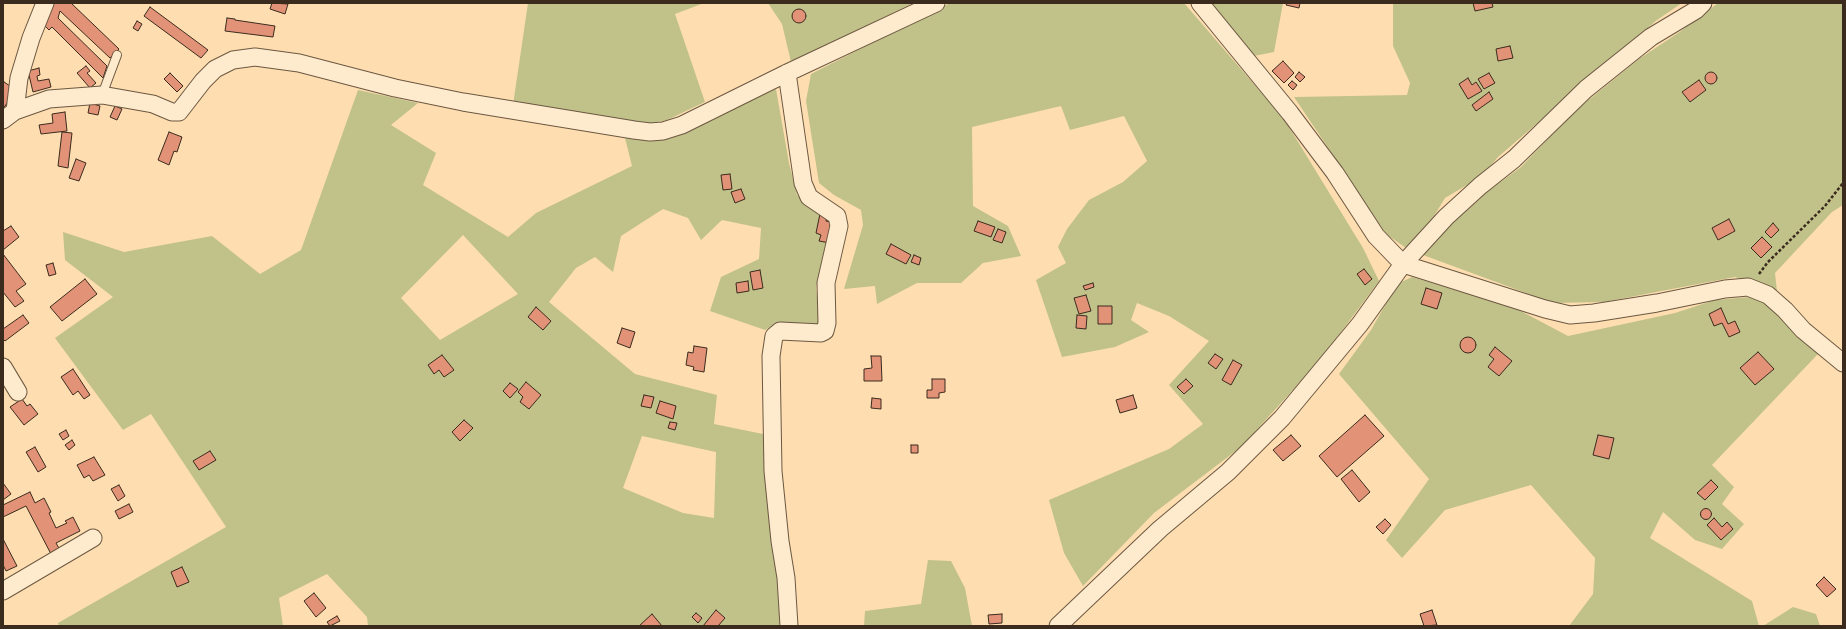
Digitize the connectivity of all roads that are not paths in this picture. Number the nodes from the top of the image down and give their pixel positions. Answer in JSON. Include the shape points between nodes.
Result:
{"nodes":[{"id":1,"x":45,"y":3,"type":"edge"},
{"id":2,"x":936,"y":3,"type":"edge"},
{"id":3,"x":1200,"y":3,"type":"edge"},
{"id":4,"x":1703,"y":3,"type":"edge"},
{"id":5,"x":117,"y":55,"type":"dead end"},
{"id":6,"x":787,"y":73,"type":"junction"},
{"id":7,"x":102,"y":95,"type":"junction"},
{"id":8,"x":9,"y":115,"type":"edge"},
{"id":9,"x":1403,"y":264,"type":"junction"},
{"id":10,"x":1843,"y":363,"type":"edge"},
{"id":11,"x":3,"y":367,"type":"edge"},
{"id":12,"x":18,"y":392,"type":"dead end"},
{"id":13,"x":93,"y":538,"type":"dead end"},
{"id":14,"x":3,"y":591,"type":"edge"},
{"id":15,"x":789,"y":626,"type":"edge"},
{"id":16,"x":1058,"y":626,"type":"edge"}],
"edges":[{"from":1,"to":8,"type":"street","via":[[31,38]]},
{"from":2,"to":6,"type":"street"},
{"from":3,"to":9,"type":"street","via":[[1290,113],[1376,236]]},
{"from":4,"to":9,"type":"street","via":[[1696,10],[1651,37],[1586,89],[1514,159],[1446,217]]},
{"from":5,"to":7,"type":"lane"},
{"from":6,"to":7,"type":"street","via":[[682,125],[650,132],[463,102],[266,57],[233,60],[215,69],[179,112],[172,112],[153,104]]},
{"from":6,"to":15,"type":"street","via":[[803,183],[809,197],[837,216],[839,226],[826,283],[825,330],[821,333],[780,331],[774,336],[773,471]]},
{"from":7,"to":8,"type":"street","via":[[49,99]]},
{"from":9,"to":10,"type":"street","via":[[1545,309],[1570,314],[1656,304],[1726,289],[1748,288],[1768,295],[1807,334]]},
{"from":9,"to":16,"type":"street","via":[[1360,324],[1282,418],[1228,472],[1160,529]]},
{"from":11,"to":12,"type":"street"},
{"from":13,"to":14,"type":"street"}]}
